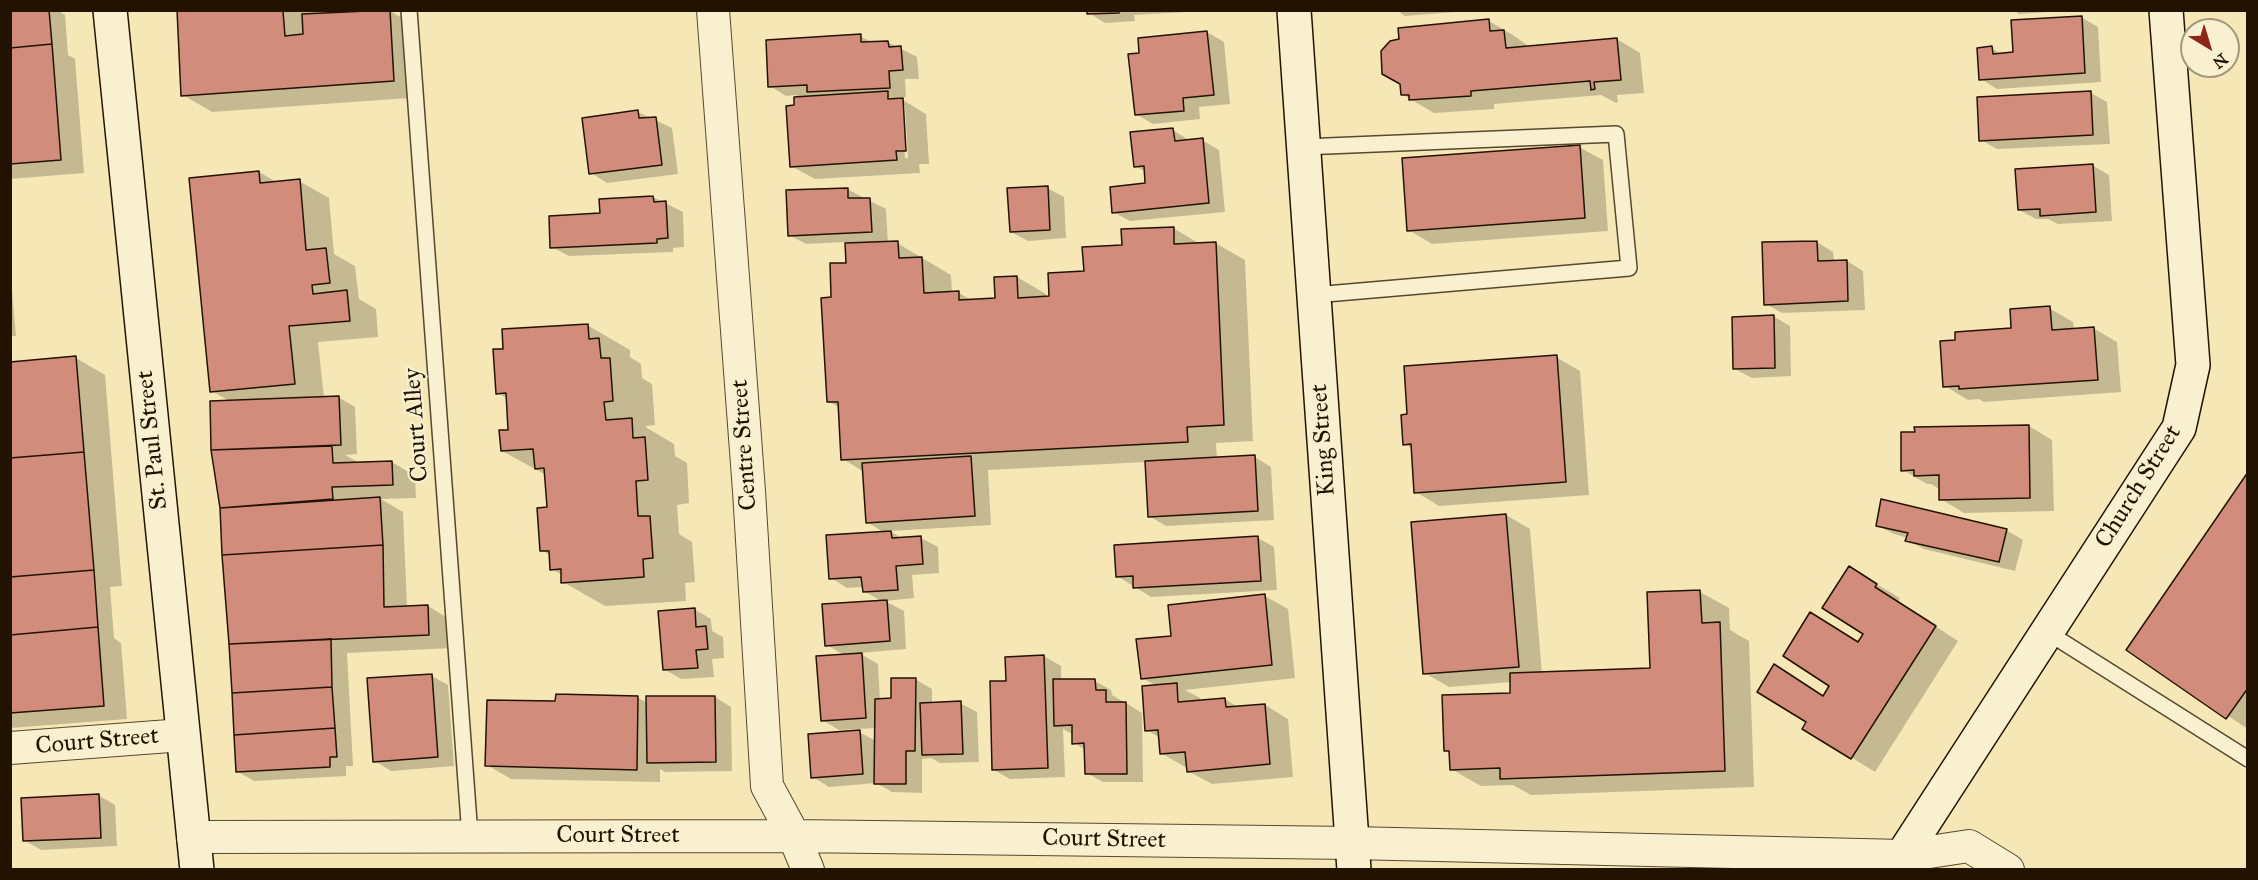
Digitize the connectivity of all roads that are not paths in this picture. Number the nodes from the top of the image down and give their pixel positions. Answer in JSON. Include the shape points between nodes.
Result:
{"nodes":[{"id":1,"x":110,"y":10,"type":"edge"},
{"id":2,"x":409,"y":10,"type":"edge"},
{"id":3,"x":713,"y":10,"type":"edge"},
{"id":4,"x":1294,"y":10,"type":"edge"},
{"id":5,"x":2166,"y":10,"type":"edge"},
{"id":6,"x":1303,"y":147,"type":"junction"},
{"id":7,"x":1314,"y":296,"type":"junction"},
{"id":8,"x":2048,"y":632,"type":"junction"},
{"id":9,"x":183,"y":735,"type":"junction"},
{"id":10,"x":10,"y":748,"type":"edge"},
{"id":11,"x":2247,"y":759,"type":"edge"},
{"id":12,"x":470,"y":836,"type":"junction"},
{"id":13,"x":794,"y":836,"type":"junction"},
{"id":14,"x":193,"y":837,"type":"junction"},
{"id":15,"x":1353,"y":856,"type":"edge"},
{"id":16,"x":1898,"y":863,"type":"edge"},
{"id":17,"x":197,"y":870,"type":"edge"},
{"id":18,"x":808,"y":870,"type":"edge"},
{"id":19,"x":2008,"y":870,"type":"edge"}],
"edges":[{"from":1,"to":9,"type":"street","name":"St. Paul Street"},
{"from":2,"to":12,"type":"lane","name":"Court Alley"},
{"from":3,"to":13,"type":"street","name":"Centre Street","via":[[767,786]]},
{"from":4,"to":6,"type":"street","name":"King Street"},
{"from":5,"to":8,"type":"street","name":"Church Street","via":[[2193,365],[2179,428]]},
{"from":6,"to":7,"type":"street","name":"King Street"},
{"from":6,"to":7,"type":"lane","via":[[1616,134],[1629,268]]},
{"from":7,"to":15,"type":"street","name":"King Street"},
{"from":8,"to":11,"type":"lane"},
{"from":8,"to":16,"type":"street","name":"Church Street"},
{"from":9,"to":10,"type":"street","name":"Court Street"},
{"from":9,"to":14,"type":"street","name":"St. Paul Street"},
{"from":12,"to":13,"type":"street","name":"Court Street"},
{"from":12,"to":14,"type":"street","name":"Court Street"},
{"from":13,"to":15,"type":"street","name":"Court Street"},
{"from":13,"to":18,"type":"street","name":"Centre Street"},
{"from":14,"to":17,"type":"street","name":"St. Paul Street"},
{"from":15,"to":16,"type":"street","name":"Court Street"},
{"from":16,"to":19,"type":"street","name":"Court Street","via":[[1969,846]]}]}
